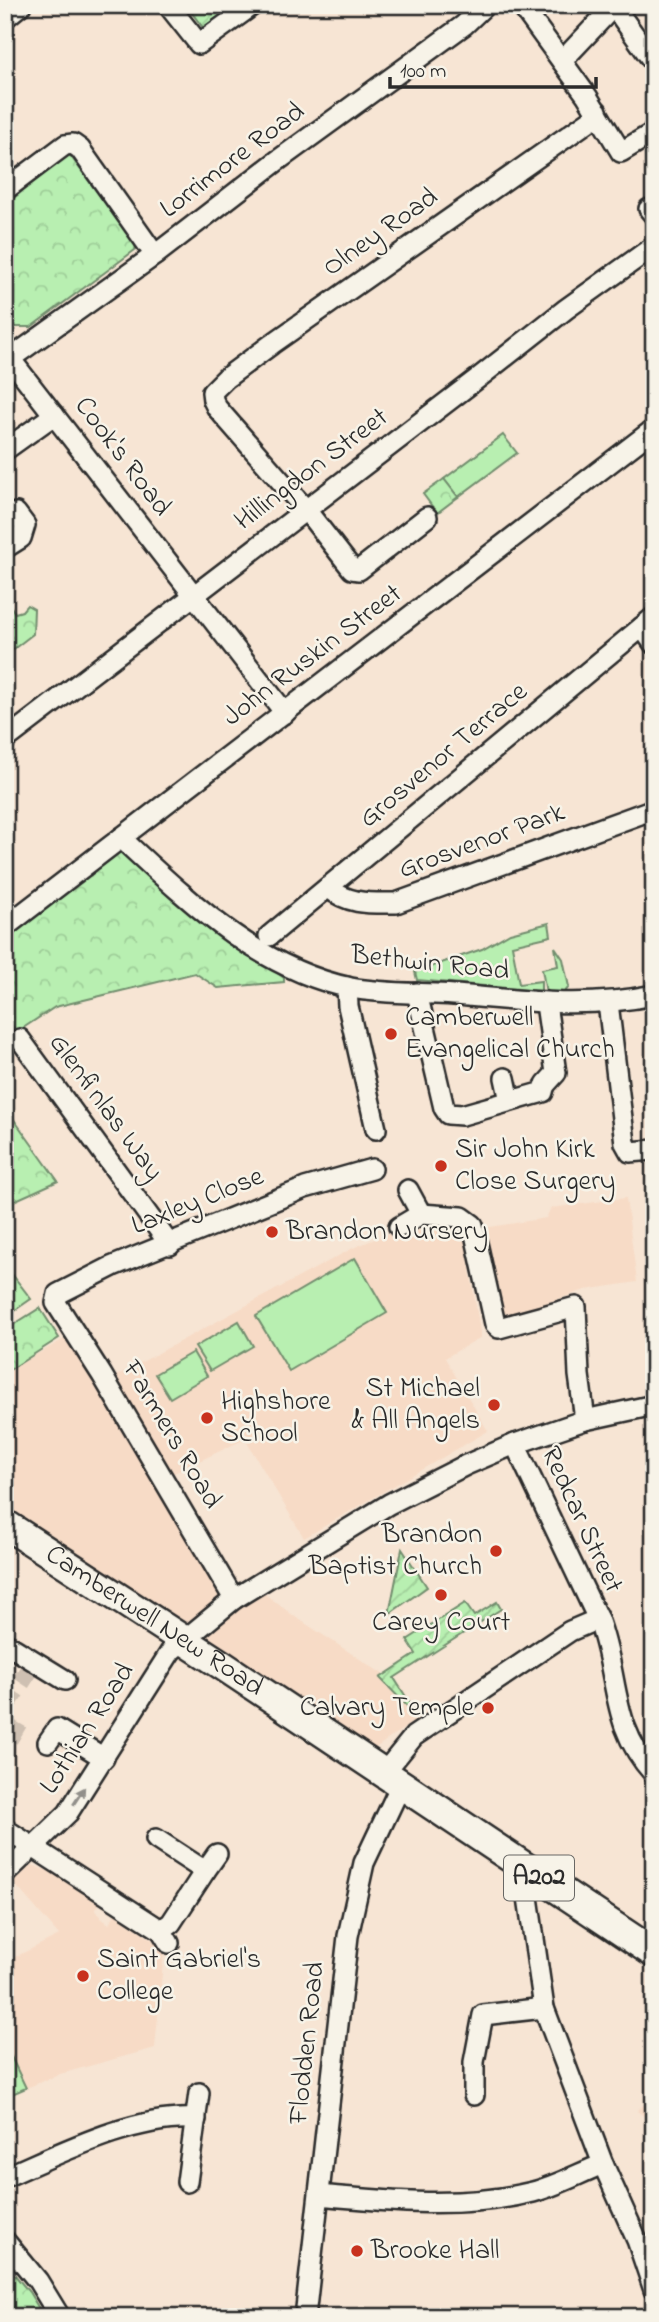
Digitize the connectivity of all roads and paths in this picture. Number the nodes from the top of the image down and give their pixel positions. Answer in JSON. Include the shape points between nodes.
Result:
{"nodes":[{"id":1,"x":168,"y":5,"type":"edge"},
{"id":2,"x":253,"y":5,"type":"edge"},
{"id":3,"x":521,"y":5,"type":"edge"},
{"id":4,"x":613,"y":6,"type":"edge"},
{"id":5,"x":478,"y":8,"type":"edge"},
{"id":6,"x":652,"y":60,"type":"dead end"},
{"id":7,"x":562,"y":61,"type":"junction"},
{"id":8,"x":597,"y":111,"type":"junction"},
{"id":9,"x":654,"y":132,"type":"edge"},
{"id":10,"x":5,"y":190,"type":"edge"},
{"id":11,"x":654,"y":246,"type":"edge"},
{"id":12,"x":155,"y":255,"type":"junction"},
{"id":13,"x":8,"y":355,"type":"edge"},
{"id":14,"x":54,"y":415,"type":"junction"},
{"id":15,"x":654,"y":429,"type":"edge"},
{"id":16,"x":5,"y":450,"type":"edge"},
{"id":17,"x":306,"y":510,"type":"junction"},
{"id":18,"x":16,"y":513,"type":"dead end"},
{"id":19,"x":427,"y":517,"type":"dead end"},
{"id":20,"x":5,"y":548,"type":"edge"},
{"id":21,"x":194,"y":596,"type":"junction"},
{"id":22,"x":648,"y":622,"type":"edge"},
{"id":23,"x":654,"y":644,"type":"edge"},
{"id":24,"x":285,"y":713,"type":"junction"},
{"id":25,"x":5,"y":740,"type":"edge"},
{"id":26,"x":654,"y":810,"type":"edge"},
{"id":27,"x":121,"y":838,"type":"junction"},
{"id":28,"x":329,"y":888,"type":"junction"},
{"id":29,"x":5,"y":927,"type":"edge"},
{"id":30,"x":269,"y":936,"type":"dead end"},
{"id":31,"x":347,"y":987,"type":"junction"},
{"id":32,"x":417,"y":993,"type":"junction"},
{"id":33,"x":654,"y":995,"type":"edge"},
{"id":34,"x":608,"y":1003,"type":"junction"},
{"id":35,"x":546,"y":1004,"type":"junction"},
{"id":36,"x":20,"y":1039,"type":"dead end"},
{"id":37,"x":505,"y":1078,"type":"dead end"},
{"id":38,"x":510,"y":1101,"type":"junction"},
{"id":39,"x":376,"y":1129,"type":"dead end"},
{"id":40,"x":654,"y":1150,"type":"edge"},
{"id":41,"x":372,"y":1168,"type":"dead end"},
{"id":42,"x":408,"y":1189,"type":"dead end"},
{"id":43,"x":421,"y":1214,"type":"junction"},
{"id":44,"x":399,"y":1227,"type":"dead end"},
{"id":45,"x":170,"y":1245,"type":"junction"},
{"id":46,"x":56,"y":1303,"type":"joint"},
{"id":47,"x":654,"y":1405,"type":"edge"},
{"id":48,"x":585,"y":1420,"type":"junction"},
{"id":49,"x":515,"y":1444,"type":"junction"},
{"id":50,"x":5,"y":1524,"type":"edge"},
{"id":51,"x":234,"y":1599,"type":"junction"},
{"id":52,"x":598,"y":1619,"type":"junction"},
{"id":53,"x":183,"y":1640,"type":"junction"},
{"id":54,"x":5,"y":1643,"type":"edge"},
{"id":55,"x":65,"y":1681,"type":"dead end"},
{"id":56,"x":48,"y":1742,"type":"dead end"},
{"id":57,"x":104,"y":1758,"type":"junction"},
{"id":58,"x":654,"y":1774,"type":"edge"},
{"id":59,"x":393,"y":1779,"type":"junction"},
{"id":60,"x":5,"y":1829,"type":"edge"},
{"id":61,"x":156,"y":1839,"type":"dead end"},
{"id":62,"x":34,"y":1847,"type":"junction"},
{"id":63,"x":217,"y":1854,"type":"dead end"},
{"id":64,"x":205,"y":1871,"type":"junction"},
{"id":65,"x":5,"y":1874,"type":"edge"},
{"id":66,"x":538,"y":1877,"type":"junction"},
{"id":67,"x":652,"y":1947,"type":"edge"},
{"id":68,"x":544,"y":2008,"type":"junction"},
{"id":69,"x":199,"y":2093,"type":"dead end"},
{"id":70,"x":474,"y":2095,"type":"dead end"},
{"id":71,"x":196,"y":2119,"type":"junction"},
{"id":72,"x":603,"y":2164,"type":"junction"},
{"id":73,"x":5,"y":2177,"type":"edge"},
{"id":74,"x":187,"y":2182,"type":"dead end"},
{"id":75,"x":320,"y":2195,"type":"junction"},
{"id":76,"x":5,"y":2241,"type":"edge"},
{"id":77,"x":654,"y":2290,"type":"edge"},
{"id":78,"x":60,"y":2317,"type":"edge"},
{"id":79,"x":305,"y":2317,"type":"edge"}],
"edges":[{"from":1,"to":2,"type":"street","via":[[199,44]]},
{"from":3,"to":7,"type":"street"},
{"from":4,"to":6,"type":"street"},
{"from":4,"to":7,"type":"street"},
{"from":5,"to":12,"type":"street","name":"Lorrimore Road","via":[[464,25]]},
{"from":7,"to":8,"type":"street"},
{"from":8,"to":9,"type":"street","via":[[621,152]]},
{"from":8,"to":17,"type":"street","name":"Olney Road","via":[[592,119],[212,392],[218,408]]},
{"from":10,"to":12,"type":"street","via":[[65,145],[73,144]]},
{"from":11,"to":17,"type":"street","name":"Hillingdon Street"},
{"from":12,"to":13,"type":"street","name":"Lorrimore Road"},
{"from":13,"to":14,"type":"street","name":"Cook's Road"},
{"from":14,"to":16,"type":"street"},
{"from":14,"to":21,"type":"street","name":"Cook's Road"},
{"from":15,"to":24,"type":"street","name":"John Ruskin Street"},
{"from":17,"to":19,"type":"street","via":[[352,569],[359,570]]},
{"from":17,"to":21,"type":"street","name":"Hillingdon Street"},
{"from":18,"to":20,"type":"street","via":[[25,525],[21,538]]},
{"from":21,"to":24,"type":"street","name":"Cook's Road"},
{"from":21,"to":25,"type":"street","name":"Hillingdon Street"},
{"from":22,"to":23,"type":"street"},
{"from":22,"to":28,"type":"street","name":"Grosvenor Terrace"},
{"from":24,"to":27,"type":"street","name":"John Ruskin Street"},
{"from":26,"to":28,"type":"street","name":"Grosvenor Park","via":[[396,903],[353,902]]},
{"from":27,"to":29,"type":"street","name":"John Ruskin Street"},
{"from":27,"to":31,"type":"street","name":"Bethwin Road","via":[[184,896],[252,947],[291,969]]},
{"from":28,"to":30,"type":"street","name":"Grosvenor Terrace"},
{"from":31,"to":32,"type":"street","name":"Bethwin Road"},
{"from":31,"to":39,"type":"street"},
{"from":32,"to":35,"type":"street","name":"Bethwin Road"},
{"from":32,"to":38,"type":"street","via":[[445,1111],[462,1115]]},
{"from":33,"to":34,"type":"street","name":"Bethwin Road"},
{"from":34,"to":35,"type":"street","name":"Bethwin Road"},
{"from":34,"to":40,"type":"street","via":[[625,1143],[630,1152]]},
{"from":35,"to":38,"type":"street","via":[[556,1073],[542,1092]]},
{"from":36,"to":45,"type":"street","name":"Glenfinlas Way"},
{"from":37,"to":38,"type":"street"},
{"from":41,"to":45,"type":"street","name":"Laxley Close","via":[[305,1188]]},
{"from":42,"to":43,"type":"street"},
{"from":43,"to":44,"type":"street"},
{"from":43,"to":48,"type":"street","via":[[462,1217],[473,1224],[499,1328],[576,1307]]},
{"from":45,"to":46,"type":"street","name":"Laxley Close","via":[[113,1266],[58,1294]]},
{"from":46,"to":51,"type":"street","name":"Farmers Road"},
{"from":47,"to":48,"type":"street","name":"Lothian Road"},
{"from":48,"to":49,"type":"street","name":"Lothian Road"},
{"from":49,"to":51,"type":"street","name":"Lothian Road","via":[[389,1504]]},
{"from":49,"to":52,"type":"street","name":"Redcar Street"},
{"from":50,"to":53,"type":"highway","name":"Camberwell New Road","number":"A202"},
{"from":51,"to":53,"type":"street","name":"Lothian Road"},
{"from":52,"to":58,"type":"street","name":"Redcar Street","via":[[624,1728]]},
{"from":52,"to":59,"type":"street","name":"Flodden Road","via":[[570,1631],[414,1736]]},
{"from":53,"to":57,"type":"street","name":"Lothian Road","via":[[171,1651]]},
{"from":53,"to":59,"type":"highway","name":"Camberwell New Road","number":"A202"},
{"from":54,"to":55,"type":"street"},
{"from":56,"to":57,"type":"street","via":[[57,1729]]},
{"from":62,"to":57,"type":"street","name":"Lothian Road","one_way":true,"via":[[68,1813]]},
{"from":59,"to":66,"type":"highway","name":"Camberwell New Road","number":"A202"},
{"from":59,"to":75,"type":"street","name":"Flodden Road","via":[[364,1863],[348,1936]]},
{"from":60,"to":62,"type":"street"},
{"from":61,"to":64,"type":"street"},
{"from":62,"to":64,"type":"street","via":[[165,1936]]},
{"from":62,"to":65,"type":"street","name":"Lothian Road"},
{"from":63,"to":64,"type":"street"},
{"from":66,"to":67,"type":"highway","name":"Camberwell New Road","number":"A202"},
{"from":66,"to":68,"type":"street","via":[[528,1897]]},
{"from":68,"to":70,"type":"street","via":[[483,2015],[474,2062]]},
{"from":68,"to":72,"type":"street"},
{"from":69,"to":71,"type":"street"},
{"from":71,"to":73,"type":"street","via":[[161,2120],[89,2141]]},
{"from":71,"to":74,"type":"street"},
{"from":72,"to":75,"type":"street","via":[[534,2192],[484,2200],[400,2203]]},
{"from":72,"to":77,"type":"street"},
{"from":75,"to":79,"type":"street","name":"Flodden Road"},
{"from":76,"to":78,"type":"street"}]}
